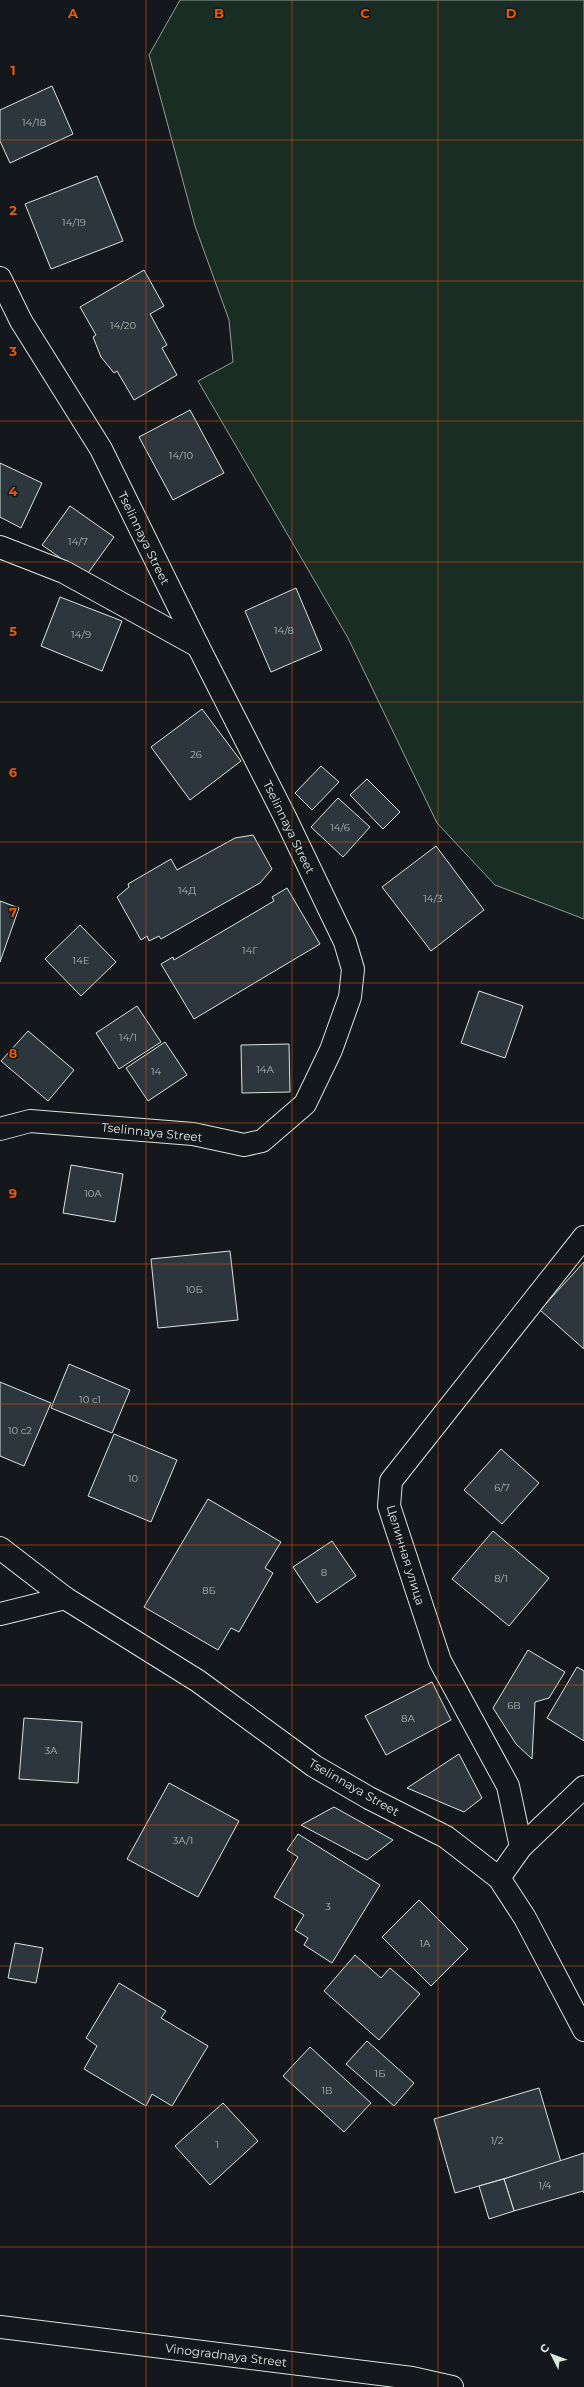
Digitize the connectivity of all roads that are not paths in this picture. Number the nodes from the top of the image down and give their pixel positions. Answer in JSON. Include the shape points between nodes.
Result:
{"nodes":[{"id":1,"x":0,"y":278,"type":"edge"},
{"id":2,"x":0,"y":547,"type":"edge"},
{"id":3,"x":198,"y":646,"type":"junction"},
{"id":4,"x":0,"y":1129,"type":"edge"},
{"id":5,"x":584,"y":1237,"type":"edge"},
{"id":6,"x":0,"y":1548,"type":"edge"},
{"id":7,"x":65,"y":1598,"type":"junction"},
{"id":8,"x":0,"y":1614,"type":"edge"},
{"id":9,"x":584,"y":1787,"type":"edge"},
{"id":10,"x":521,"y":1847,"type":"junction"},
{"id":11,"x":500,"y":1878,"type":"junction"},
{"id":12,"x":584,"y":2030,"type":"edge"},
{"id":13,"x":0,"y":2327,"type":"edge"},
{"id":14,"x":452,"y":2387,"type":"edge"}],
"edges":[{"from":1,"to":3,"type":"street","name":"Tselinnaya Street","via":[[21,321],[101,449]]},
{"from":2,"to":3,"type":"street","via":[[64,572]]},
{"from":3,"to":4,"type":"street","name":"Tselinnaya Street","via":[[345,942],[353,969],[350,997],[331,1050],[304,1104],[262,1141],[244,1145],[193,1134],[30,1122]]},
{"from":5,"to":10,"type":"street","name":"Целинная улица","via":[[391,1481],[389,1506],[440,1661],[508,1786]]},
{"from":6,"to":7,"type":"street","name":"Tselinnaya Street"},
{"from":7,"to":8,"type":"street"},
{"from":7,"to":11,"type":"street","name":"Tselinnaya Street","via":[[198,1681],[314,1766],[369,1798],[446,1837]]},
{"from":9,"to":10,"type":"street"},
{"from":10,"to":11,"type":"street"},
{"from":11,"to":12,"type":"street","name":"Tselinnaya Street","via":[[525,1918]]},
{"from":13,"to":14,"type":"street","name":"Vinogradnaya Street","via":[[412,2378]]}]}
